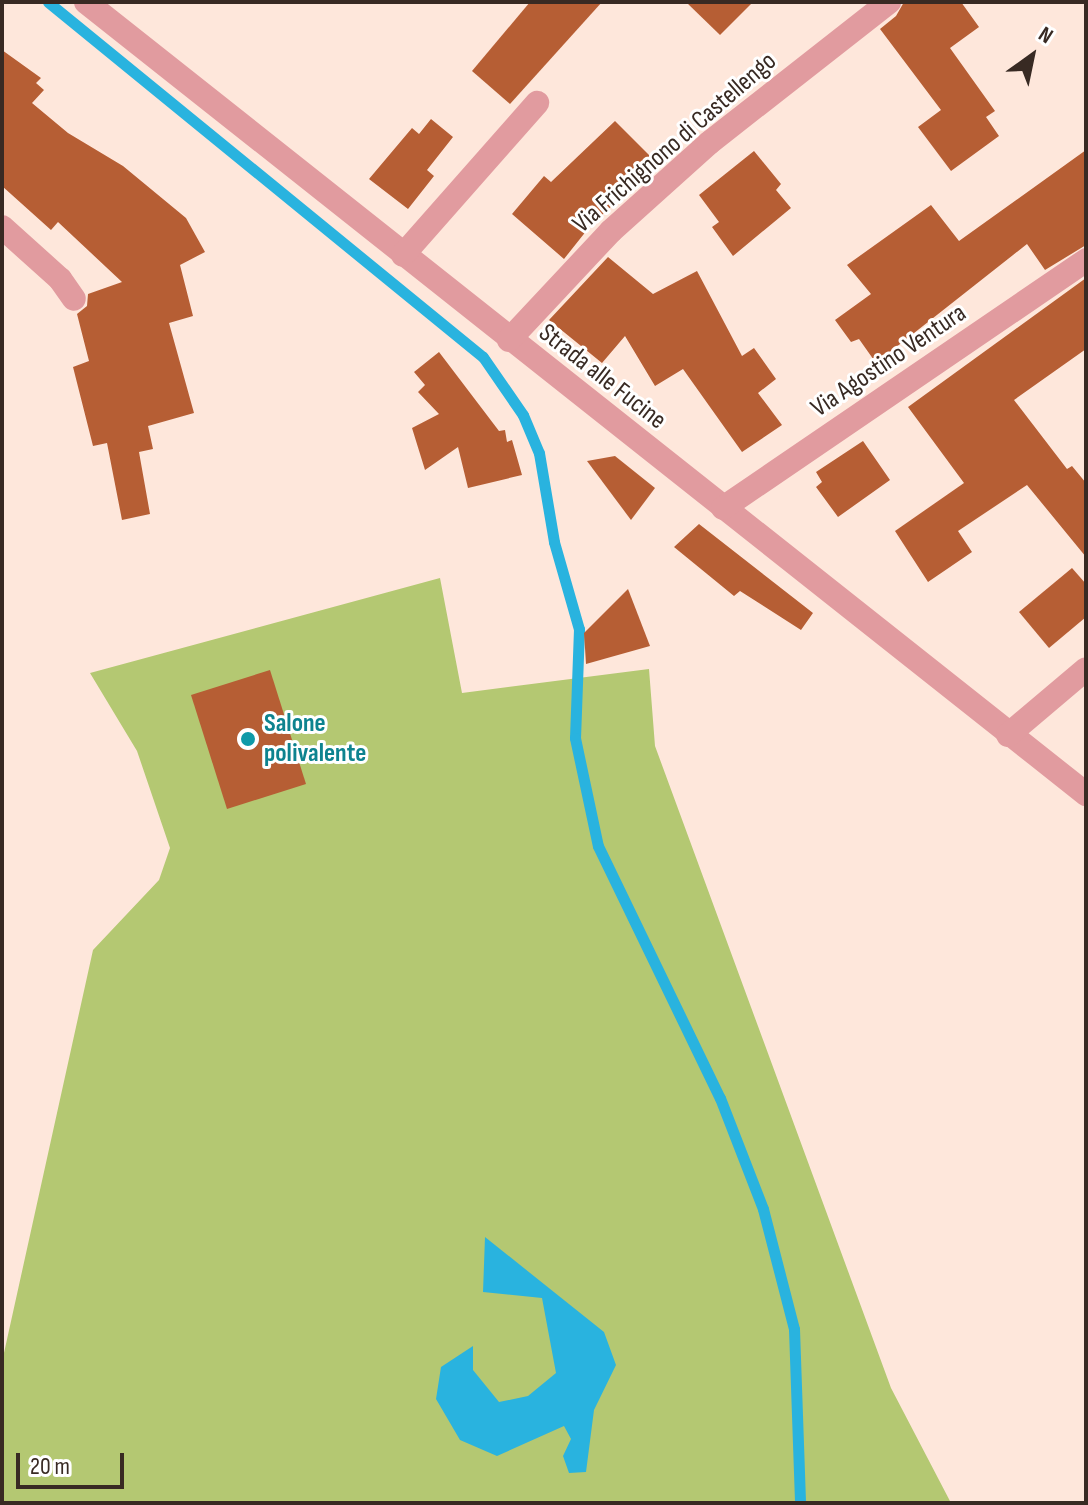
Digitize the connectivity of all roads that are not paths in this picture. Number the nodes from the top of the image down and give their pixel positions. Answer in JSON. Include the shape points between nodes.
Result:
{"nodes":[{"id":1,"x":86,"y":2,"type":"edge"},
{"id":2,"x":889,"y":2,"type":"edge"},
{"id":3,"x":537,"y":103,"type":"dead end"},
{"id":4,"x":2,"y":227,"type":"edge"},
{"id":5,"x":403,"y":255,"type":"junction"},
{"id":6,"x":1086,"y":260,"type":"edge"},
{"id":7,"x":74,"y":299,"type":"dead end"},
{"id":8,"x":509,"y":340,"type":"junction"},
{"id":9,"x":723,"y":508,"type":"junction"},
{"id":10,"x":1086,"y":669,"type":"edge"},
{"id":11,"x":1008,"y":735,"type":"junction"},
{"id":12,"x":1086,"y":794,"type":"edge"}],
"edges":[{"from":1,"to":5,"type":"street","name":"Strada alle Fucine"},
{"from":2,"to":8,"type":"street","name":"Via Frichignono di Castellengo","via":[[666,182],[611,231]]},
{"from":3,"to":5,"type":"street"},
{"from":4,"to":7,"type":"street","via":[[60,279]]},
{"from":5,"to":8,"type":"street","name":"Strada alle Fucine"},
{"from":6,"to":9,"type":"street","name":"Via Agostino Ventura"},
{"from":8,"to":9,"type":"street","name":"Strada alle Fucine"},
{"from":9,"to":11,"type":"street","name":"Strada alle Fucine"},
{"from":10,"to":11,"type":"street"},
{"from":11,"to":12,"type":"street","name":"Strada alle Fucine"}]}
